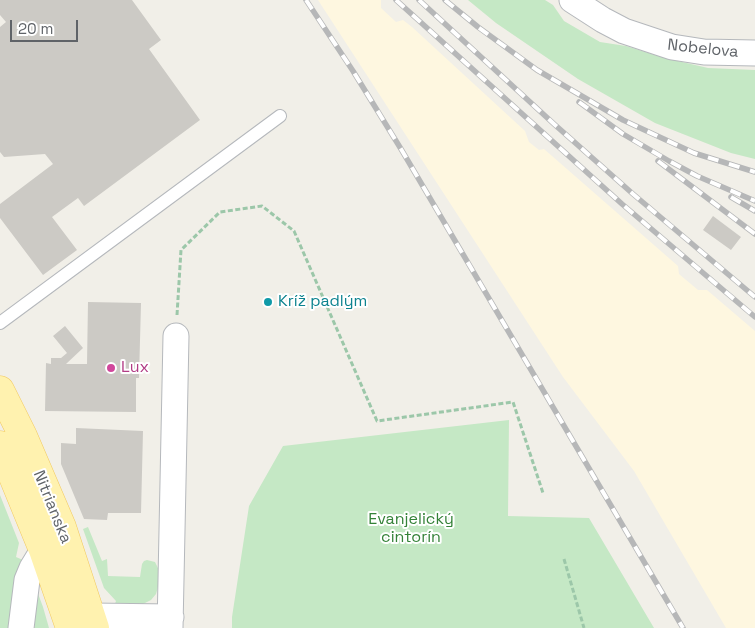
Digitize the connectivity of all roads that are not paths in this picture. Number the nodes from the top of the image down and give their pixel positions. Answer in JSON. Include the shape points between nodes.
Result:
{"nodes":[{"id":1,"x":572,"y":0,"type":"edge"},
{"id":2,"x":755,"y":53,"type":"edge"},
{"id":3,"x":280,"y":116,"type":"dead end"},
{"id":4,"x":0,"y":323,"type":"edge"},
{"id":5,"x":176,"y":336,"type":"road end"},
{"id":6,"x":0,"y":390,"type":"edge"},
{"id":7,"x":0,"y":445,"type":"edge"},
{"id":8,"x":43,"y":550,"type":"junction"},
{"id":9,"x":171,"y":622,"type":"edge"},
{"id":10,"x":85,"y":624,"type":"edge"},
{"id":11,"x":21,"y":628,"type":"edge"}],
"edges":[{"from":1,"to":2,"type":"street","name":"Nobelova","via":[[624,31],[672,48]]},
{"from":3,"to":4,"type":"lane"},
{"from":5,"to":9,"type":"street"},
{"from":6,"to":10,"type":"main road","name":"Nitrianska","via":[[24,436],[62,527]]},
{"from":7,"to":8,"type":"main road","name":"Nitrianska"},
{"from":8,"to":10,"type":"main road","name":"Nitrianska"},
{"from":8,"to":11,"type":"street","via":[[27,580]]},
{"from":9,"to":10,"type":"street"}]}
